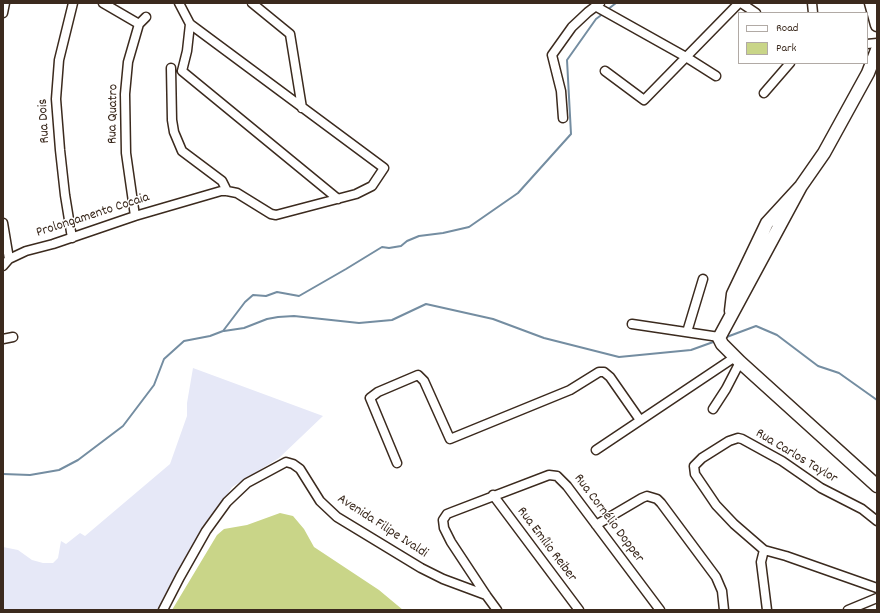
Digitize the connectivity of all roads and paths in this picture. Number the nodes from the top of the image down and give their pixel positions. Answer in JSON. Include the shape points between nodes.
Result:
{"nodes":[{"id":1,"x":6,"y":3,"type":"edge"},
{"id":2,"x":73,"y":3,"type":"edge"},
{"id":3,"x":103,"y":3,"type":"edge"},
{"id":4,"x":179,"y":3,"type":"edge"},
{"id":5,"x":252,"y":3,"type":"edge"},
{"id":6,"x":740,"y":3,"type":"edge"},
{"id":7,"x":872,"y":3,"type":"edge"},
{"id":8,"x":599,"y":6,"type":"edge"},
{"id":9,"x":754,"y":12,"type":"edge"},
{"id":10,"x":3,"y":13,"type":"edge"},
{"id":11,"x":146,"y":17,"type":"dead end"},
{"id":12,"x":138,"y":24,"type":"junction"},
{"id":13,"x":190,"y":24,"type":"junction"},
{"id":14,"x":877,"y":25,"type":"edge"},
{"id":15,"x":877,"y":50,"type":"edge"},
{"id":16,"x":686,"y":57,"type":"junction"},
{"id":17,"x":789,"y":64,"type":"edge"},
{"id":18,"x":171,"y":68,"type":"dead end"},
{"id":19,"x":605,"y":71,"type":"dead end"},
{"id":20,"x":716,"y":76,"type":"dead end"},
{"id":21,"x":764,"y":93,"type":"dead end"},
{"id":22,"x":302,"y":108,"type":"junction"},
{"id":23,"x":563,"y":118,"type":"dead end"},
{"id":24,"x":227,"y":191,"type":"junction"},
{"id":25,"x":338,"y":199,"type":"junction"},
{"id":26,"x":134,"y":216,"type":"junction"},
{"id":27,"x":3,"y":222,"type":"edge"},
{"id":28,"x":72,"y":238,"type":"junction"},
{"id":29,"x":9,"y":259,"type":"junction"},
{"id":30,"x":3,"y":266,"type":"edge"},
{"id":31,"x":703,"y":279,"type":"dead end"},
{"id":32,"x":632,"y":324,"type":"dead end"},
{"id":33,"x":687,"y":332,"type":"junction"},
{"id":34,"x":13,"y":337,"type":"dead end"},
{"id":35,"x":3,"y":339,"type":"edge"},
{"id":36,"x":720,"y":340,"type":"junction"},
{"id":37,"x":738,"y":360,"type":"junction"},
{"id":38,"x":713,"y":409,"type":"dead end"},
{"id":39,"x":640,"y":420,"type":"junction"},
{"id":40,"x":596,"y":450,"type":"dead end"},
{"id":41,"x":397,"y":463,"type":"dead end"},
{"id":42,"x":877,"y":486,"type":"edge"},
{"id":43,"x":493,"y":495,"type":"junction"},
{"id":44,"x":877,"y":521,"type":"edge"},
{"id":45,"x":596,"y":525,"type":"junction"},
{"id":46,"x":764,"y":550,"type":"junction"},
{"id":47,"x":877,"y":588,"type":"edge"},
{"id":48,"x":486,"y":595,"type":"junction"},
{"id":49,"x":877,"y":598,"type":"edge"},
{"id":50,"x":163,"y":610,"type":"edge"},
{"id":51,"x":497,"y":610,"type":"edge"},
{"id":52,"x":579,"y":610,"type":"edge"},
{"id":53,"x":660,"y":610,"type":"edge"},
{"id":54,"x":724,"y":610,"type":"edge"},
{"id":55,"x":767,"y":610,"type":"edge"},
{"id":56,"x":848,"y":610,"type":"edge"}],
"edges":[{"from":1,"to":10,"type":"street"},
{"from":2,"to":28,"type":"street","name":"Rua Dois","via":[[57,69],[56,99],[64,195]]},
{"from":3,"to":12,"type":"street"},
{"from":4,"to":13,"type":"street"},
{"from":5,"to":22,"type":"street","via":[[290,34]]},
{"from":6,"to":9,"type":"street"},
{"from":6,"to":16,"type":"street"},
{"from":7,"to":14,"type":"main road"},
{"from":8,"to":16,"type":"street"},
{"from":8,"to":23,"type":"street","via":[[572,27],[552,55],[561,91]]},
{"from":11,"to":12,"type":"street"},
{"from":12,"to":26,"type":"street","name":"Rua Quatro","via":[[128,62],[125,94],[126,153]]},
{"from":13,"to":22,"type":"street"},
{"from":13,"to":25,"type":"street","via":[[182,71]]},
{"from":15,"to":36,"type":"main road","via":[[868,73],[824,153],[801,186],[767,223],[733,294],[731,315]]},
{"from":16,"to":19,"type":"street","via":[[644,100]]},
{"from":16,"to":20,"type":"street"},
{"from":17,"to":21,"type":"street"},
{"from":18,"to":24,"type":"street","via":[[172,120],[182,151],[222,181]]},
{"from":22,"to":25,"type":"street","via":[[384,168],[372,186]]},
{"from":24,"to":25,"type":"street","via":[[237,193],[276,215]]},
{"from":24,"to":26,"type":"street","name":"Prolongamento Cocaia"},
{"from":26,"to":28,"type":"street","name":"Prolongamento Cocaia"},
{"from":27,"to":29,"type":"street"},
{"from":28,"to":29,"type":"street","name":"Prolongamento Cocaia","via":[[26,250]]},
{"from":29,"to":30,"type":"street","name":"Prolongamento Cocaia"},
{"from":31,"to":33,"type":"street"},
{"from":32,"to":33,"type":"street"},
{"from":33,"to":36,"type":"street"},
{"from":34,"to":35,"type":"street"},
{"from":36,"to":37,"type":"main road"},
{"from":37,"to":38,"type":"street","via":[[726,389]]},
{"from":37,"to":39,"type":"street"},
{"from":37,"to":42,"type":"main road"},
{"from":39,"to":40,"type":"street"},
{"from":39,"to":41,"type":"street","via":[[610,377],[600,372],[570,390],[450,439],[424,381],[418,375],[370,398]]},
{"from":43,"to":45,"type":"street","name":"Rua Cornélio Dopper","via":[[549,475],[558,476]]},
{"from":43,"to":48,"type":"street","name":"Rua Cornélio Dopper","via":[[447,514],[442,524]]},
{"from":43,"to":52,"type":"street","name":"Rua Emílio Reiber"},
{"from":44,"to":46,"type":"street","name":"Rua Carlos Taylor","via":[[862,509],[821,488],[768,453],[742,439],[734,439],[696,463],[695,474],[721,511]]},
{"from":45,"to":53,"type":"street","name":"Rua Cornélio Dopper"},
{"from":45,"to":54,"type":"street","via":[[642,498],[647,496],[657,499],[716,577],[722,591]]},
{"from":46,"to":47,"type":"street","name":"Rua Carlos Taylor"},
{"from":46,"to":55,"type":"street","via":[[761,562]]},
{"from":48,"to":50,"type":"street","name":"Avenida Filipe Ivaldi","via":[[421,568],[337,517],[320,501],[300,469],[286,462],[247,483],[227,502],[206,531]]},
{"from":48,"to":51,"type":"street","name":"Rua Cornélio Dopper"},
{"from":49,"to":56,"type":"street"}]}
